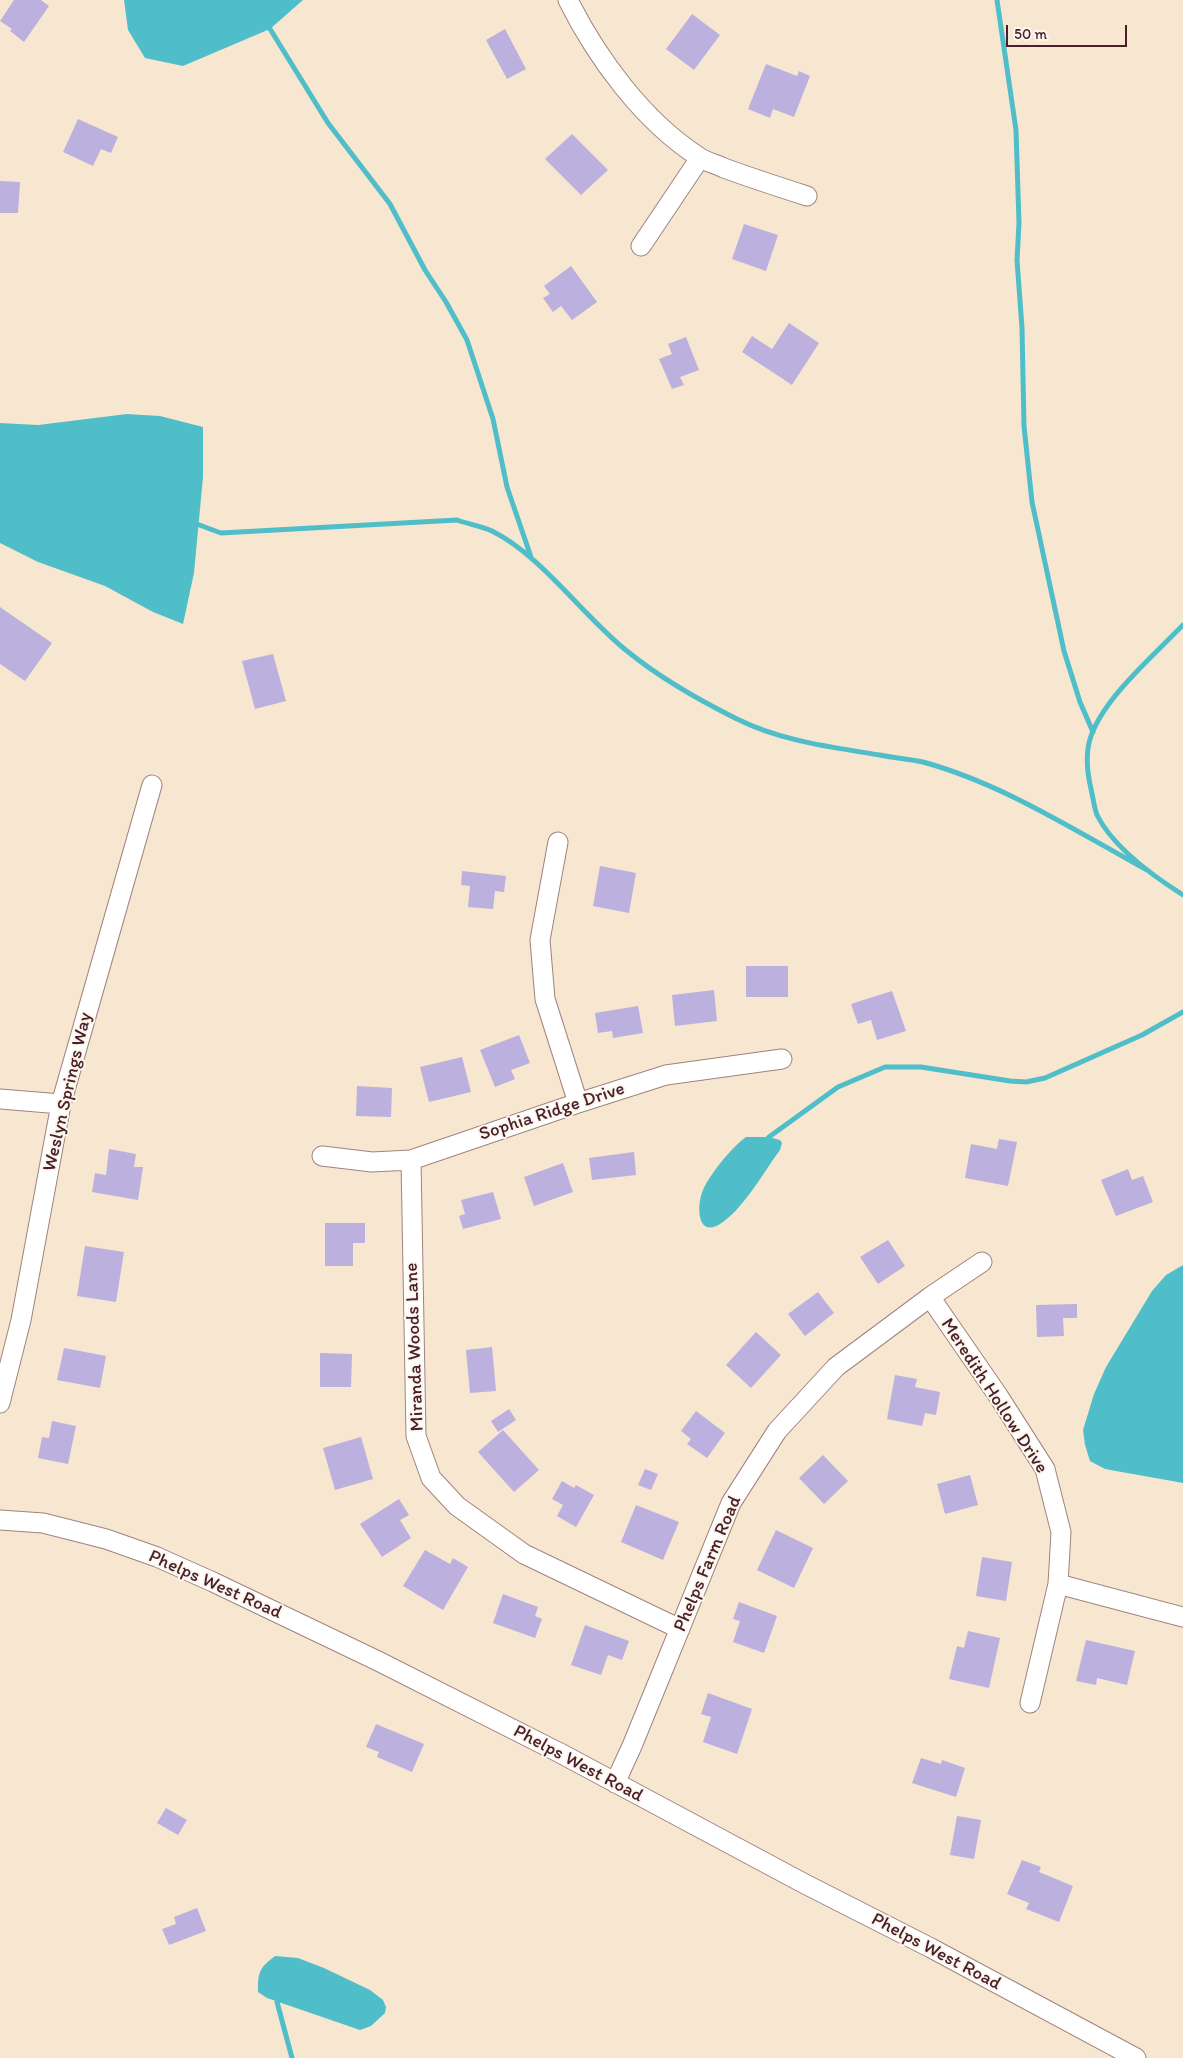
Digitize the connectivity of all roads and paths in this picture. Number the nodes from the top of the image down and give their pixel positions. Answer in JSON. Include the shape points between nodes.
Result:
{"nodes":[{"id":1,"x":568,"y":0,"type":"edge"},
{"id":2,"x":700,"y":158,"type":"junction"},
{"id":3,"x":807,"y":196,"type":"dead end"},
{"id":4,"x":641,"y":246,"type":"dead end"},
{"id":5,"x":152,"y":785,"type":"dead end"},
{"id":6,"x":558,"y":842,"type":"dead end"},
{"id":7,"x":782,"y":1060,"type":"dead end"},
{"id":8,"x":0,"y":1099,"type":"edge"},
{"id":9,"x":578,"y":1103,"type":"junction"},
{"id":10,"x":61,"y":1104,"type":"junction"},
{"id":11,"x":322,"y":1156,"type":"dead end"},
{"id":12,"x":411,"y":1160,"type":"junction"},
{"id":13,"x":982,"y":1262,"type":"dead end"},
{"id":14,"x":930,"y":1297,"type":"junction"},
{"id":15,"x":0,"y":1403,"type":"edge"},
{"id":16,"x":0,"y":1520,"type":"edge"},
{"id":17,"x":1058,"y":1584,"type":"junction"},
{"id":18,"x":1183,"y":1617,"type":"edge"},
{"id":19,"x":680,"y":1629,"type":"junction"},
{"id":20,"x":1030,"y":1703,"type":"dead end"},
{"id":21,"x":615,"y":1783,"type":"junction"},
{"id":22,"x":1136,"y":2058,"type":"edge"}],
"edges":[{"from":1,"to":2,"type":"street","via":[[583,29],[623,88],[661,126]]},
{"from":2,"to":3,"type":"street"},
{"from":2,"to":4,"type":"street"},
{"from":5,"to":10,"type":"street","name":"Weslyn Springs Way"},
{"from":6,"to":9,"type":"street","via":[[540,940],[545,999]]},
{"from":7,"to":9,"type":"street","name":"Sophia Ridge Drive","via":[[666,1075]]},
{"from":8,"to":10,"type":"street"},
{"from":9,"to":12,"type":"street","name":"Sophia Ridge Drive"},
{"from":10,"to":15,"type":"street","name":"Weslyn Springs Way","via":[[22,1320]]},
{"from":11,"to":12,"type":"street","name":"Sophia Ridge Drive","via":[[372,1162]]},
{"from":12,"to":19,"type":"street","name":"Miranda Woods Lane","via":[[416,1436],[431,1478],[457,1506],[524,1554]]},
{"from":13,"to":14,"type":"street","name":"Phelps Farm Road"},
{"from":14,"to":17,"type":"street","name":"Meredith Hollow Drive","via":[[1045,1470],[1061,1532]]},
{"from":14,"to":19,"type":"street","name":"Phelps Farm Road","via":[[836,1367],[776,1431],[732,1503]]},
{"from":16,"to":21,"type":"street","name":"Phelps West Road","via":[[43,1523],[106,1539],[157,1557],[378,1661]]},
{"from":17,"to":18,"type":"street"},
{"from":17,"to":20,"type":"street","name":"Meredith Hollow Drive"},
{"from":19,"to":21,"type":"street","name":"Phelps Farm Road"},
{"from":21,"to":22,"type":"street","name":"Phelps West Road"}]}
